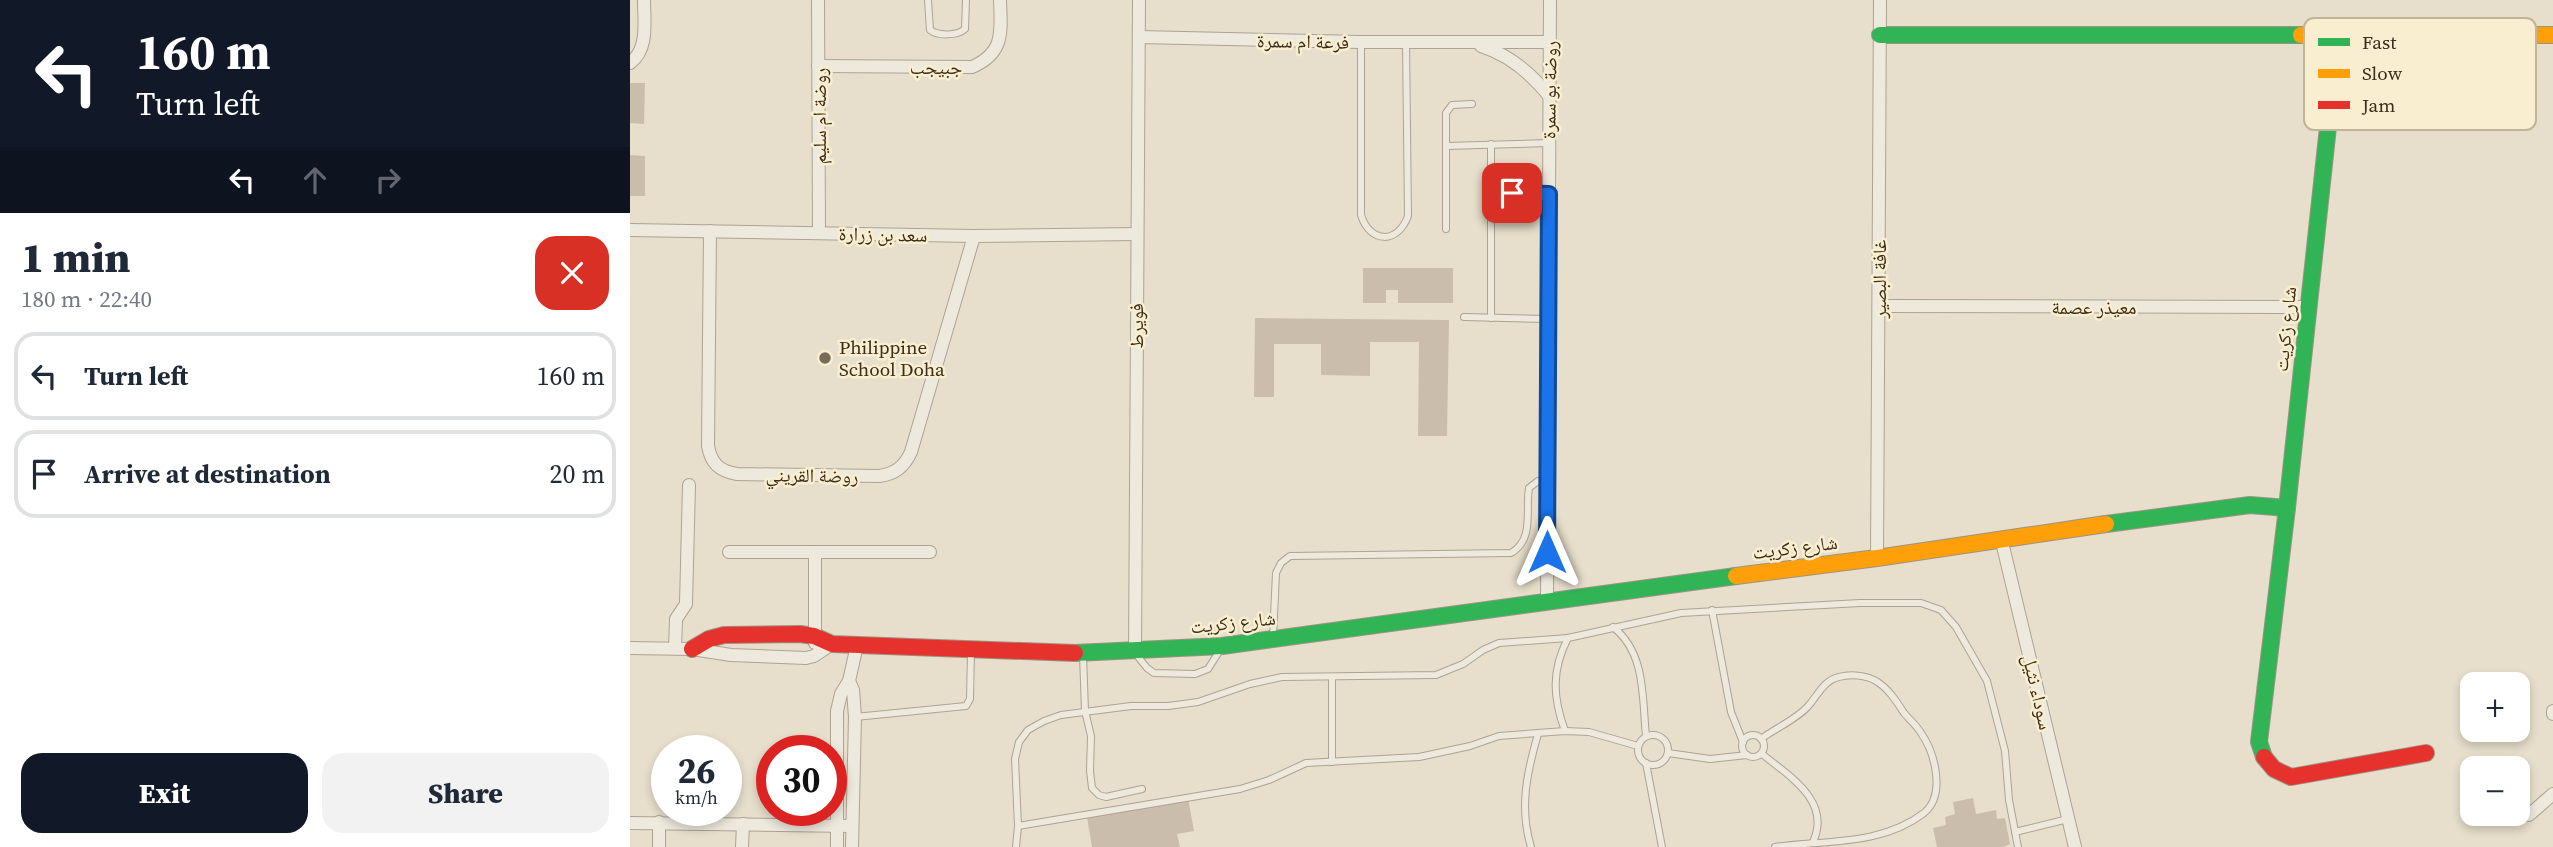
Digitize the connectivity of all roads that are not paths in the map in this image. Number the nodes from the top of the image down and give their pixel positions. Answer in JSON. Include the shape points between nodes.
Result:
{"nodes":[{"id":1,"x":644,"y":0,"type":"edge"},
{"id":2,"x":818,"y":0,"type":"edge"},
{"id":3,"x":928,"y":0,"type":"edge"},
{"id":4,"x":966,"y":0,"type":"edge"},
{"id":5,"x":1000,"y":0,"type":"edge"},
{"id":6,"x":1139,"y":0,"type":"edge"},
{"id":7,"x":1550,"y":0,"type":"edge"},
{"id":8,"x":1880,"y":0,"type":"edge"},
{"id":9,"x":2304,"y":34,"type":"edge"},
{"id":10,"x":1880,"y":35,"type":"junction"},
{"id":11,"x":1139,"y":37,"type":"junction"},
{"id":12,"x":1467,"y":41,"type":"junction"},
{"id":13,"x":1361,"y":42,"type":"junction"},
{"id":14,"x":1406,"y":42,"type":"junction"},
{"id":15,"x":1550,"y":42,"type":"junction"},
{"id":16,"x":630,"y":63,"type":"edge"},
{"id":17,"x":818,"y":66,"type":"junction"},
{"id":18,"x":1550,"y":97,"type":"junction"},
{"id":19,"x":1472,"y":104,"type":"dead end"},
{"id":20,"x":2327,"y":130,"type":"edge"},
{"id":21,"x":1549,"y":143,"type":"junction"},
{"id":22,"x":1491,"y":144,"type":"junction"},
{"id":23,"x":1446,"y":146,"type":"junction"},
{"id":24,"x":1491,"y":193,"type":"junction"},
{"id":25,"x":1549,"y":194,"type":"junction"},
{"id":26,"x":1446,"y":229,"type":"dead end"},
{"id":27,"x":630,"y":230,"type":"edge"},
{"id":28,"x":710,"y":231,"type":"junction"},
{"id":29,"x":819,"y":233,"type":"junction"},
{"id":30,"x":1137,"y":234,"type":"junction"},
{"id":31,"x":974,"y":236,"type":"junction"},
{"id":32,"x":1879,"y":306,"type":"junction"},
{"id":33,"x":2308,"y":307,"type":"junction"},
{"id":34,"x":1464,"y":317,"type":"dead end"},
{"id":35,"x":1491,"y":318,"type":"junction"},
{"id":36,"x":1548,"y":319,"type":"junction"},
{"id":37,"x":1547,"y":481,"type":"junction"},
{"id":38,"x":690,"y":485,"type":"dead end"},
{"id":39,"x":2287,"y":509,"type":"junction"},
{"id":40,"x":2001,"y":538,"type":"junction"},
{"id":41,"x":930,"y":551,"type":"dead end"},
{"id":42,"x":729,"y":552,"type":"dead end"},
{"id":43,"x":816,"y":552,"type":"junction"},
{"id":44,"x":1877,"y":558,"type":"junction"},
{"id":45,"x":1547,"y":600,"type":"junction"},
{"id":46,"x":1712,"y":610,"type":"junction"},
{"id":47,"x":1613,"y":627,"type":"junction"},
{"id":48,"x":814,"y":636,"type":"junction"},
{"id":49,"x":1568,"y":638,"type":"junction"},
{"id":50,"x":1273,"y":640,"type":"junction"},
{"id":51,"x":832,"y":644,"type":"junction"},
{"id":52,"x":857,"y":645,"type":"junction"},
{"id":53,"x":1222,"y":646,"type":"junction"},
{"id":54,"x":630,"y":648,"type":"edge"},
{"id":55,"x":675,"y":648,"type":"junction"},
{"id":56,"x":692,"y":649,"type":"junction"},
{"id":57,"x":971,"y":650,"type":"junction"},
{"id":58,"x":1135,"y":652,"type":"junction"},
{"id":59,"x":1083,"y":653,"type":"junction"},
{"id":60,"x":814,"y":656,"type":"junction"},
{"id":61,"x":1332,"y":677,"type":"junction"},
{"id":62,"x":849,"y":681,"type":"junction"},
{"id":63,"x":1085,"y":711,"type":"junction"},
{"id":64,"x":855,"y":717,"type":"junction"},
{"id":65,"x":1565,"y":731,"type":"junction"},
{"id":66,"x":1538,"y":734,"type":"junction"},
{"id":67,"x":837,"y":735,"type":"edge"},
{"id":68,"x":1646,"y":736,"type":"junction"},
{"id":69,"x":1761,"y":739,"type":"junction"},
{"id":70,"x":1743,"y":742,"type":"junction"},
{"id":71,"x":1638,"y":746,"type":"junction"},
{"id":72,"x":2426,"y":753,"type":"dead end"},
{"id":73,"x":1668,"y":754,"type":"junction"},
{"id":74,"x":1762,"y":754,"type":"junction"},
{"id":75,"x":1747,"y":755,"type":"junction"},
{"id":76,"x":1332,"y":762,"type":"junction"},
{"id":77,"x":1646,"y":764,"type":"junction"},
{"id":78,"x":1142,"y":789,"type":"dead end"},
{"id":79,"x":2553,"y":794,"type":"edge"},
{"id":80,"x":2530,"y":814,"type":"edge"},
{"id":81,"x":2068,"y":819,"type":"junction"},
{"id":82,"x":651,"y":822,"type":"edge"},
{"id":83,"x":630,"y":823,"type":"edge"},
{"id":84,"x":743,"y":824,"type":"joint"},
{"id":85,"x":756,"y":824,"type":"edge"},
{"id":86,"x":659,"y":826,"type":"edge"},
{"id":87,"x":837,"y":826,"type":"edge"},
{"id":88,"x":847,"y":826,"type":"edge"},
{"id":89,"x":852,"y":826,"type":"junction"},
{"id":90,"x":1018,"y":826,"type":"junction"},
{"id":91,"x":2015,"y":832,"type":"junction"},
{"id":92,"x":1813,"y":842,"type":"junction"},
{"id":93,"x":659,"y":847,"type":"edge"},
{"id":94,"x":741,"y":847,"type":"edge"},
{"id":95,"x":837,"y":847,"type":"edge"},
{"id":96,"x":852,"y":847,"type":"edge"},
{"id":97,"x":1016,"y":847,"type":"edge"},
{"id":98,"x":1531,"y":847,"type":"edge"},
{"id":99,"x":1662,"y":847,"type":"edge"},
{"id":100,"x":1775,"y":847,"type":"edge"},
{"id":101,"x":2018,"y":847,"type":"edge"},
{"id":102,"x":2075,"y":847,"type":"edge"}],
"edges":[{"from":1,"to":16,"type":"street","via":[[643,42]]},
{"from":2,"to":17,"type":"street","name":"روضة ام سليم"},
{"from":3,"to":4,"type":"lane","via":[[930,30],[937,34],[957,34],[965,29]]},
{"from":5,"to":17,"type":"street","name":"جبيجب","via":[[1000,40],[984,62],[972,67]]},
{"from":6,"to":11,"type":"street","name":"فويرط"},
{"from":7,"to":15,"type":"street","name":"روضة بو سمرة"},
{"from":8,"to":10,"type":"street","name":"غافة البصير"},
{"from":9,"to":10,"type":"street"},
{"from":10,"to":32,"type":"street","name":"غافة البصير"},
{"from":11,"to":13,"type":"street","name":"فرعة ام سمرة"},
{"from":11,"to":30,"type":"street","name":"فويرط"},
{"from":12,"to":14,"type":"street","name":"فرعة ام سمرة"},
{"from":12,"to":15,"type":"street","name":"فرعة ام سمرة"},
{"from":12,"to":18,"type":"street","name":"فرعة ام سمرة","via":[[1514,61],[1535,77]]},
{"from":13,"to":14,"type":"street","name":"فرعة ام سمرة"},
{"from":13,"to":14,"type":"lane","via":[[1362,215],[1370,232],[1389,237],[1398,233],[1408,216]]},
{"from":15,"to":18,"type":"street","name":"روضة بو سمرة"},
{"from":17,"to":29,"type":"street","name":"روضة ام سليم"},
{"from":18,"to":21,"type":"street","name":"روضة بو سمرة"},
{"from":19,"to":23,"type":"lane","via":[[1452,105],[1447,110]]},
{"from":20,"to":33,"type":"street","name":"شارع زكريت"},
{"from":21,"to":22,"type":"lane"},
{"from":21,"to":25,"type":"street","name":"روضة بو سمرة"},
{"from":22,"to":23,"type":"lane"},
{"from":22,"to":24,"type":"lane"},
{"from":23,"to":26,"type":"lane"},
{"from":24,"to":25,"type":"lane"},
{"from":24,"to":35,"type":"lane"},
{"from":25,"to":36,"type":"street","name":"روضة بو سمرة"},
{"from":27,"to":28,"type":"street","name":"سعد بن زرارة"},
{"from":28,"to":29,"type":"street","name":"سعد بن زرارة"},
{"from":28,"to":31,"type":"street","name":"روضة القريني","via":[[708,446],[713,463],[737,474],[878,476],[902,467],[911,452]]},
{"from":29,"to":31,"type":"street","name":"سعد بن زرارة"},
{"from":30,"to":31,"type":"street","name":"سعد بن زرارة"},
{"from":30,"to":58,"type":"street","name":"فويرط"},
{"from":32,"to":33,"type":"street","name":"معيذر عصمة"},
{"from":32,"to":44,"type":"street","name":"غافة البصير"},
{"from":33,"to":39,"type":"street","name":"شارع زكريت"},
{"from":34,"to":35,"type":"lane"},
{"from":35,"to":36,"type":"lane"},
{"from":36,"to":37,"type":"street","name":"روضة بو سمرة"},
{"from":37,"to":45,"type":"street","name":"روضة بو سمرة"},
{"from":37,"to":50,"type":"lane","via":[[1529,488],[1527,534],[1511,553],[1295,555],[1285,559],[1276,573]]},
{"from":38,"to":55,"type":"street","via":[[686,604],[676,619]]},
{"from":39,"to":40,"type":"street","name":"شارع زكريت","via":[[2250,505]]},
{"from":39,"to":72,"type":"street","via":[[2259,733],[2264,759],[2283,775],[2301,777]]},
{"from":40,"to":44,"type":"street","name":"شارع زكريت"},
{"from":40,"to":81,"type":"street","name":"سوداء نثيل"},
{"from":41,"to":43,"type":"street"},
{"from":42,"to":43,"type":"street"},
{"from":43,"to":48,"type":"street"},
{"from":44,"to":45,"type":"street","name":"شارع زكريت"},
{"from":45,"to":50,"type":"street","name":"شارع زكريت"},
{"from":46,"to":47,"type":"lane"},
{"from":46,"to":70,"type":"lane","via":[[1731,712]]},
{"from":46,"to":91,"type":"lane","via":[[1860,603],[1921,603],[1941,610],[1987,681],[2005,751]]},
{"from":47,"to":49,"type":"lane"},
{"from":47,"to":68,"type":"lane","via":[[1638,660]]},
{"from":48,"to":51,"type":"street","name":"شارع زكريت"},
{"from":48,"to":56,"type":"street","name":"شارع زكريت","via":[[724,635]]},
{"from":48,"to":60,"type":"street"},
{"from":49,"to":61,"type":"lane","via":[[1499,643],[1436,675]]},
{"from":49,"to":65,"type":"lane","via":[[1555,681],[1556,706]]},
{"from":50,"to":53,"type":"street","name":"شارع زكريت"},
{"from":51,"to":52,"type":"street","name":"شارع زكريت"},
{"from":51,"to":60,"type":"street"},
{"from":52,"to":57,"type":"street","name":"شارع زكريت"},
{"from":52,"to":62,"type":"street"},
{"from":53,"to":58,"type":"street","name":"شارع زكريت"},
{"from":53,"to":58,"type":"lane","via":[[1208,669],[1195,674],[1154,673]]},
{"from":54,"to":55,"type":"street","name":"شارع زكريت"},
{"from":55,"to":56,"type":"street","name":"شارع زكريت"},
{"from":56,"to":60,"type":"street","name":"شارع زكريت","via":[[730,655]]},
{"from":57,"to":59,"type":"street","name":"شارع زكريت"},
{"from":57,"to":64,"type":"lane","via":[[970,702],[966,706]]},
{"from":58,"to":59,"type":"street","name":"شارع زكريت"},
{"from":59,"to":63,"type":"lane"},
{"from":61,"to":63,"type":"lane","via":[[1282,677],[1198,702]]},
{"from":61,"to":76,"type":"lane"},
{"from":62,"to":64,"type":"street"},
{"from":62,"to":67,"type":"street","via":[[837,711]]},
{"from":63,"to":78,"type":"lane","via":[[1091,736],[1092,788],[1107,797]]},
{"from":63,"to":90,"type":"lane","via":[[1044,721],[1019,742],[1014,759]]},
{"from":64,"to":89,"type":"street"},
{"from":65,"to":66,"type":"lane"},
{"from":65,"to":71,"type":"lane","via":[[1589,732]]},
{"from":66,"to":76,"type":"lane","via":[[1488,738],[1419,757]]},
{"from":66,"to":98,"type":"lane","via":[[1524,813]]},
{"from":68,"to":71,"type":"lane"},
{"from":68,"to":73,"type":"lane","via":[[1665,740]]},
{"from":69,"to":70,"type":"lane","via":[[1752,735]]},
{"from":69,"to":74,"type":"lane"},
{"from":69,"to":92,"type":"lane","via":[[1807,709],[1828,681],[1849,676],[1876,681],[1929,747],[1936,792],[1924,813],[1874,838]]},
{"from":70,"to":75,"type":"lane"},
{"from":71,"to":77,"type":"lane"},
{"from":73,"to":75,"type":"lane","via":[[1710,759]]},
{"from":73,"to":77,"type":"lane","via":[[1659,764]]},
{"from":74,"to":75,"type":"lane"},
{"from":74,"to":92,"type":"lane","via":[[1811,796],[1818,819]]},
{"from":76,"to":90,"type":"lane","via":[[1306,763],[1240,789]]},
{"from":77,"to":99,"type":"lane"},
{"from":79,"to":80,"type":"street"},
{"from":81,"to":91,"type":"lane"},
{"from":81,"to":102,"type":"street","name":"سوداء نثيل"},
{"from":82,"to":83,"type":"street"},
{"from":84,"to":85,"type":"street"},
{"from":84,"to":94,"type":"street"},
{"from":86,"to":93,"type":"street"},
{"from":87,"to":95,"type":"street"},
{"from":88,"to":89,"type":"street"},
{"from":89,"to":96,"type":"street"},
{"from":90,"to":97,"type":"lane"},
{"from":91,"to":101,"type":"lane"},
{"from":92,"to":100,"type":"lane"}]}
